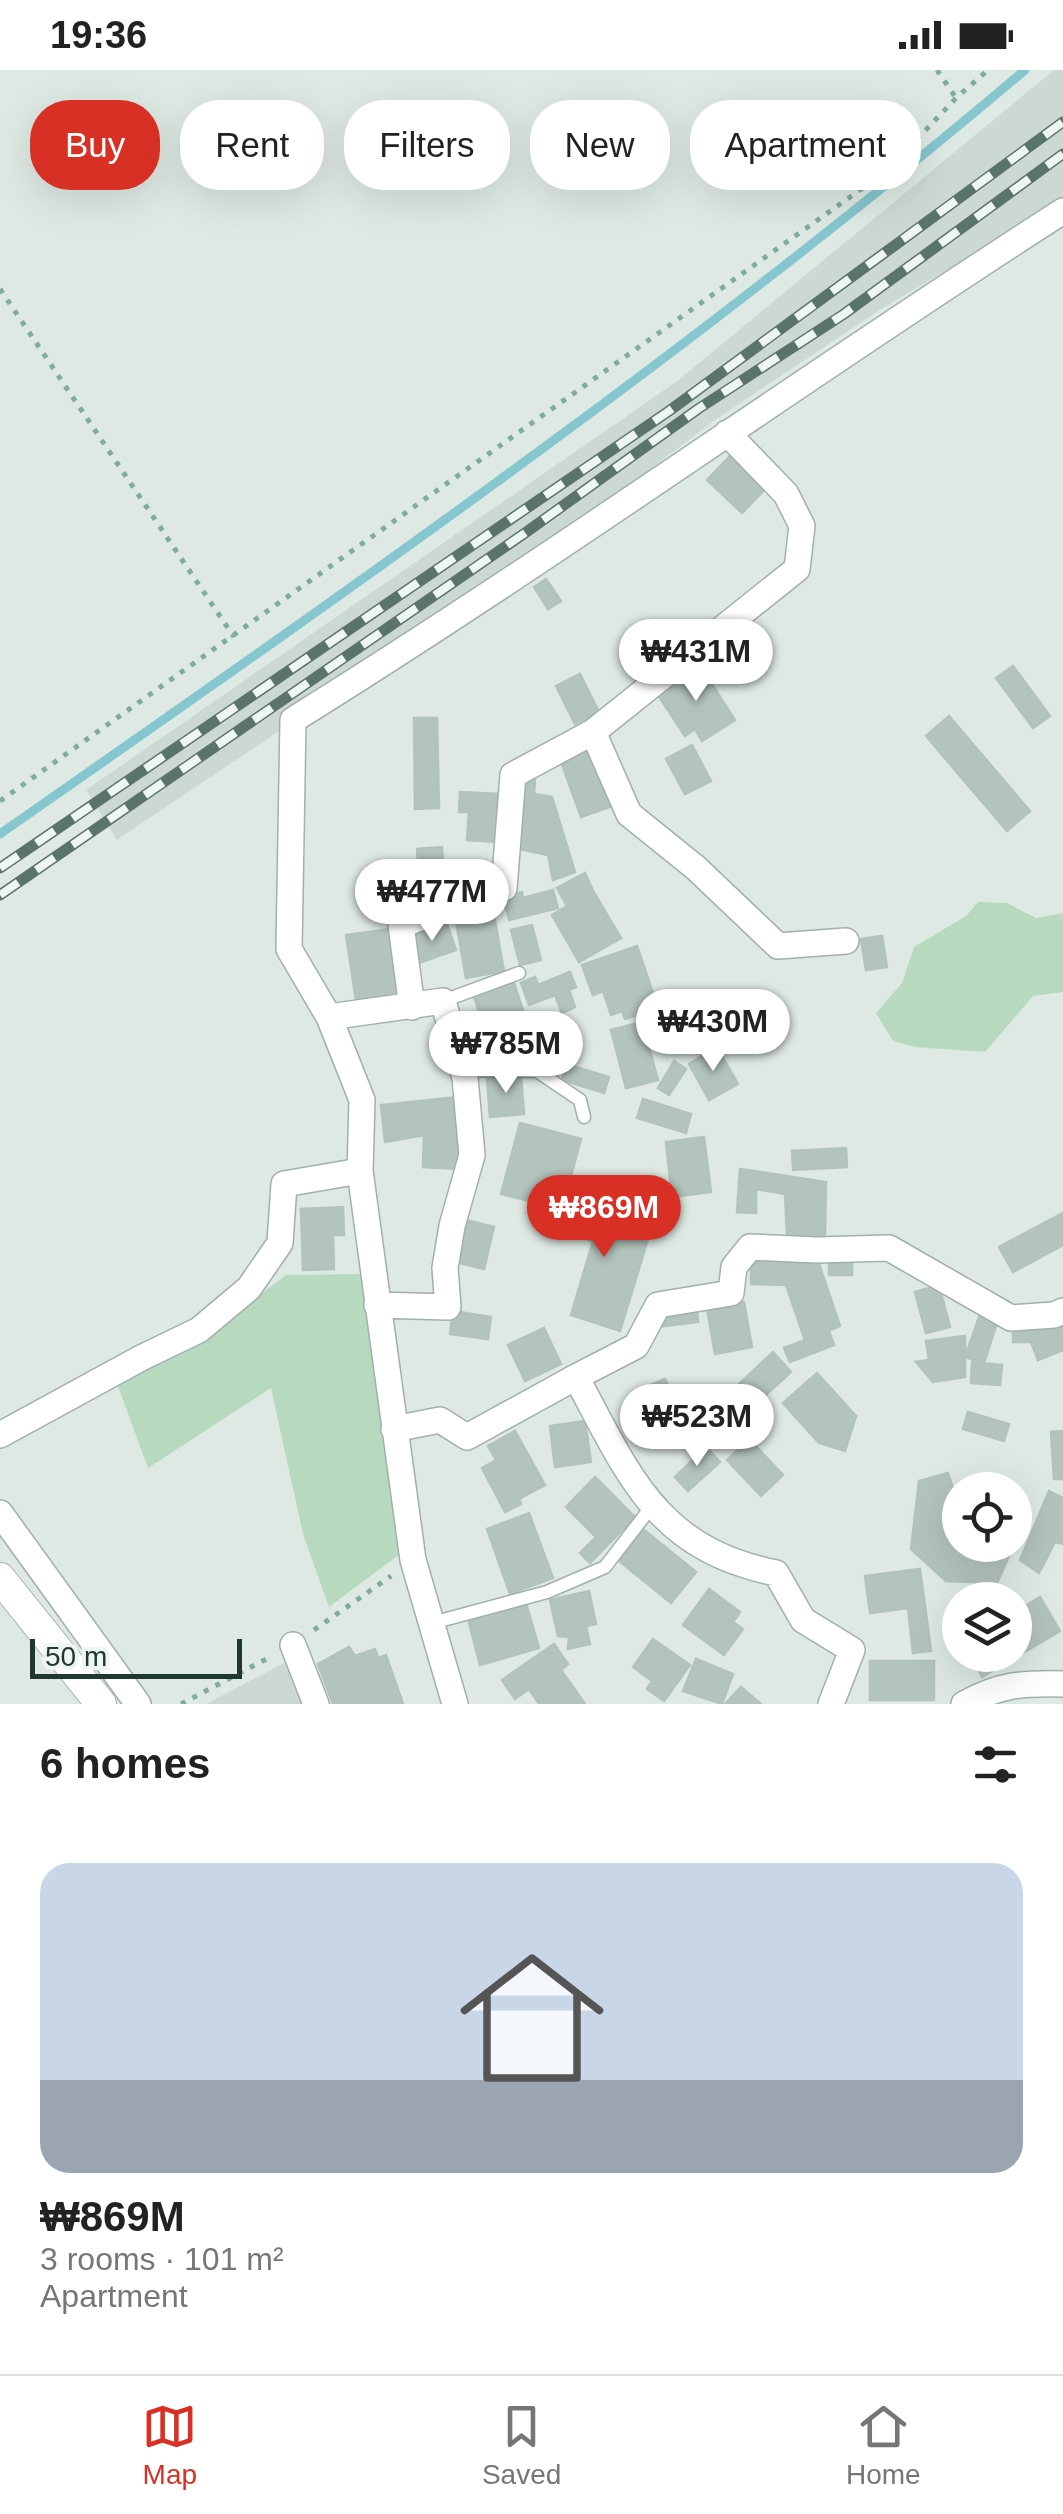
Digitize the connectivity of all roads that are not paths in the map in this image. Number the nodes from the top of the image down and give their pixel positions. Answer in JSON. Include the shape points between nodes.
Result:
{"nodes":[{"id":1,"x":1063,"y":211,"type":"edge"},
{"id":2,"x":727,"y":434,"type":"junction"},
{"id":3,"x":593,"y":732,"type":"junction"},
{"id":4,"x":846,"y":941,"type":"dead end"},
{"id":5,"x":518,"y":973,"type":"dead end"},
{"id":6,"x":443,"y":1000,"type":"junction"},
{"id":7,"x":412,"y":1007,"type":"junction"},
{"id":8,"x":329,"y":1017,"type":"junction"},
{"id":9,"x":463,"y":1070,"type":"junction"},
{"id":10,"x":584,"y":1117,"type":"dead end"},
{"id":11,"x":360,"y":1171,"type":"junction"},
{"id":12,"x":377,"y":1305,"type":"junction"},
{"id":13,"x":1063,"y":1310,"type":"edge"},
{"id":14,"x":576,"y":1377,"type":"junction"},
{"id":15,"x":394,"y":1429,"type":"junction"},
{"id":16,"x":0,"y":1436,"type":"edge"},
{"id":17,"x":652,"y":1506,"type":"junction"},
{"id":18,"x":0,"y":1514,"type":"edge"},
{"id":19,"x":0,"y":1578,"type":"edge"},
{"id":20,"x":432,"y":1622,"type":"junction"},
{"id":21,"x":292,"y":1645,"type":"dead end"},
{"id":22,"x":1063,"y":1684,"type":"edge"},
{"id":23,"x":101,"y":1704,"type":"edge"},
{"id":24,"x":138,"y":1704,"type":"edge"},
{"id":25,"x":316,"y":1704,"type":"edge"},
{"id":26,"x":455,"y":1704,"type":"edge"},
{"id":27,"x":831,"y":1704,"type":"edge"},
{"id":28,"x":964,"y":1704,"type":"edge"}],
"edges":[{"from":1,"to":2,"type":"street"},
{"from":2,"to":3,"type":"street","via":[[786,494],[802,526],[797,569]]},
{"from":2,"to":8,"type":"street","via":[[293,720],[289,949]]},
{"from":3,"to":4,"type":"street","via":[[630,814],[778,946]]},
{"from":3,"to":7,"type":"street","via":[[513,774],[504,888],[400,925]]},
{"from":5,"to":6,"type":"lane"},
{"from":6,"to":7,"type":"street"},
{"from":6,"to":9,"type":"street"},
{"from":7,"to":8,"type":"street"},
{"from":8,"to":11,"type":"street","via":[[362,1100]]},
{"from":9,"to":10,"type":"lane","via":[[536,1071],[580,1100]]},
{"from":9,"to":12,"type":"street","via":[[472,1155],[445,1268],[448,1307]]},
{"from":11,"to":12,"type":"street"},
{"from":11,"to":16,"type":"street","via":[[284,1184],[280,1243],[249,1288],[200,1330]]},
{"from":12,"to":15,"type":"street"},
{"from":13,"to":14,"type":"street","via":[[1011,1318],[889,1248],[750,1247],[734,1267],[731,1293],[658,1305],[636,1346]]},
{"from":14,"to":15,"type":"street","via":[[467,1437],[440,1420]]},
{"from":14,"to":17,"type":"street"},
{"from":15,"to":20,"type":"street","via":[[414,1560]]},
{"from":17,"to":20,"type":"lane","via":[[605,1567],[548,1592]]},
{"from":17,"to":27,"type":"street","via":[[707,1552],[776,1573],[803,1620],[852,1650]]},
{"from":18,"to":24,"type":"street"},
{"from":19,"to":23,"type":"street"},
{"from":20,"to":26,"type":"street"},
{"from":21,"to":25,"type":"street"},
{"from":22,"to":28,"type":"street","via":[[1016,1683]]}]}
